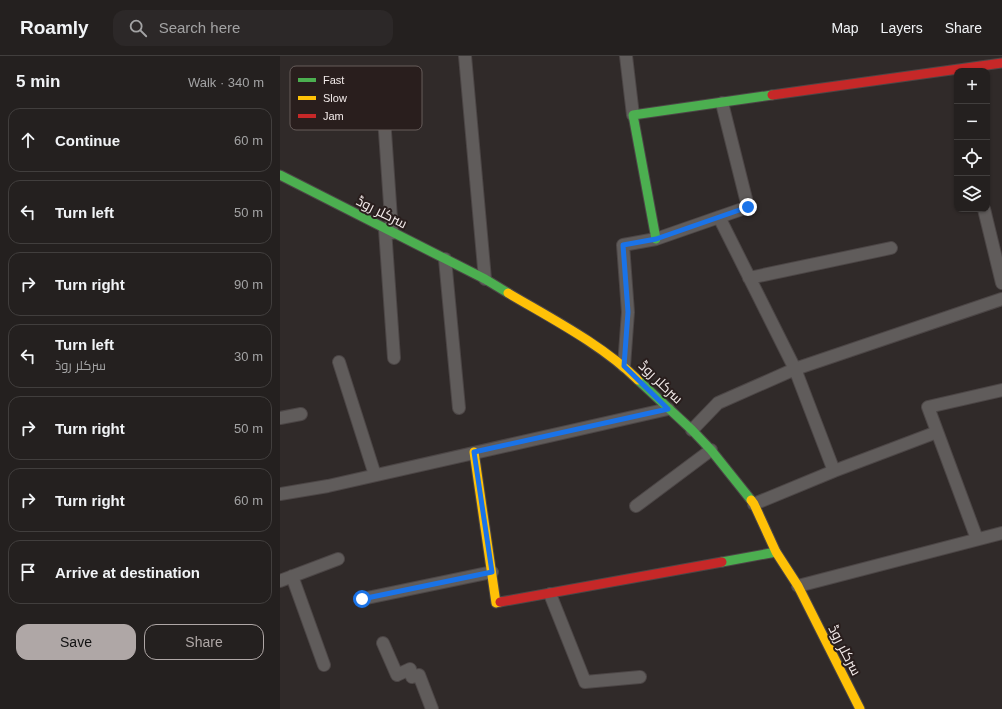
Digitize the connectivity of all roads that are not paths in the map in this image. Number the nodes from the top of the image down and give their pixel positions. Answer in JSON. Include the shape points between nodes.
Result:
{"nodes":[{"id":1,"x":465,"y":56,"type":"edge"},
{"id":2,"x":626,"y":56,"type":"edge"},
{"id":3,"x":1002,"y":63,"type":"edge"},
{"id":4,"x":722,"y":103,"type":"junction"},
{"id":5,"x":633,"y":115,"type":"junction"},
{"id":6,"x":384,"y":130,"type":"edge"},
{"id":7,"x":280,"y":175,"type":"edge"},
{"id":8,"x":985,"y":212,"type":"edge"},
{"id":9,"x":719,"y":217,"type":"junction"},
{"id":10,"x":389,"y":231,"type":"junction"},
{"id":11,"x":656,"y":239,"type":"junction"},
{"id":12,"x":891,"y":248,"type":"dead end"},
{"id":13,"x":445,"y":259,"type":"junction"},
{"id":14,"x":749,"y":278,"type":"junction"},
{"id":15,"x":485,"y":279,"type":"junction"},
{"id":16,"x":1002,"y":283,"type":"edge"},
{"id":17,"x":1002,"y":299,"type":"edge"},
{"id":18,"x":394,"y":358,"type":"dead end"},
{"id":19,"x":339,"y":362,"type":"dead end"},
{"id":20,"x":624,"y":366,"type":"junction"},
{"id":21,"x":795,"y":369,"type":"junction"},
{"id":22,"x":1002,"y":390,"type":"edge"},
{"id":23,"x":459,"y":408,"type":"dead end"},
{"id":24,"x":668,"y":409,"type":"junction"},
{"id":25,"x":301,"y":414,"type":"dead end"},
{"id":26,"x":280,"y":418,"type":"edge"},
{"id":27,"x":692,"y":430,"type":"junction"},
{"id":28,"x":937,"y":432,"type":"junction"},
{"id":29,"x":711,"y":450,"type":"junction"},
{"id":30,"x":474,"y":452,"type":"junction"},
{"id":31,"x":834,"y":471,"type":"junction"},
{"id":32,"x":375,"y":475,"type":"junction"},
{"id":33,"x":280,"y":494,"type":"edge"},
{"id":34,"x":754,"y":504,"type":"junction"},
{"id":35,"x":636,"y":506,"type":"dead end"},
{"id":36,"x":1002,"y":533,"type":"edge"},
{"id":37,"x":977,"y":539,"type":"junction"},
{"id":38,"x":776,"y":552,"type":"junction"},
{"id":39,"x":338,"y":559,"type":"dead end"},
{"id":40,"x":492,"y":572,"type":"junction"},
{"id":41,"x":292,"y":576,"type":"junction"},
{"id":42,"x":280,"y":581,"type":"edge"},
{"id":43,"x":798,"y":586,"type":"junction"},
{"id":44,"x":550,"y":594,"type":"junction"},
{"id":45,"x":362,"y":599,"type":"dead end"},
{"id":46,"x":384,"y":643,"type":"dead end"},
{"id":47,"x":324,"y":665,"type":"dead end"},
{"id":48,"x":640,"y":677,"type":"dead end"},
{"id":49,"x":432,"y":709,"type":"edge"},
{"id":50,"x":860,"y":709,"type":"edge"}],
"edges":[{"from":1,"to":15,"type":"street"},
{"from":2,"to":5,"type":"street"},
{"from":3,"to":4,"type":"street"},
{"from":4,"to":5,"type":"street"},
{"from":4,"to":9,"type":"street","via":[[748,207]]},
{"from":5,"to":11,"type":"street"},
{"from":6,"to":10,"type":"street"},
{"from":7,"to":10,"type":"street","name":"سرکلر روڈ"},
{"from":8,"to":16,"type":"street"},
{"from":9,"to":11,"type":"street"},
{"from":9,"to":14,"type":"street"},
{"from":10,"to":13,"type":"street","name":"سرکلر روڈ"},
{"from":10,"to":18,"type":"street"},
{"from":11,"to":20,"type":"street","via":[[623,245],[628,312]]},
{"from":12,"to":14,"type":"street"},
{"from":13,"to":15,"type":"street","name":"سرکلر روڈ"},
{"from":13,"to":23,"type":"street"},
{"from":14,"to":21,"type":"street"},
{"from":15,"to":20,"type":"street","name":"سرکلر روڈ","via":[[577,334]]},
{"from":17,"to":21,"type":"street"},
{"from":19,"to":32,"type":"street"},
{"from":20,"to":24,"type":"street","name":"سرکلر روڈ"},
{"from":21,"to":27,"type":"street","via":[[718,403]]},
{"from":21,"to":31,"type":"street"},
{"from":22,"to":28,"type":"street","via":[[928,407]]},
{"from":24,"to":27,"type":"street","name":"سرکلر روڈ"},
{"from":24,"to":30,"type":"street"},
{"from":25,"to":26,"type":"street"},
{"from":27,"to":29,"type":"street","name":"سرکلر روڈ"},
{"from":28,"to":31,"type":"street"},
{"from":28,"to":37,"type":"street"},
{"from":29,"to":34,"type":"street","name":"سرکلر روڈ"},
{"from":29,"to":35,"type":"street"},
{"from":30,"to":32,"type":"street"},
{"from":30,"to":40,"type":"street"},
{"from":31,"to":34,"type":"street"},
{"from":32,"to":33,"type":"street"},
{"from":34,"to":38,"type":"street","name":"سرکلر روڈ"},
{"from":36,"to":37,"type":"street"},
{"from":37,"to":43,"type":"street"},
{"from":38,"to":43,"type":"street","name":"سرکلر روڈ"},
{"from":38,"to":44,"type":"street"},
{"from":39,"to":41,"type":"street"},
{"from":40,"to":44,"type":"street","via":[[496,603]]},
{"from":40,"to":45,"type":"street"},
{"from":41,"to":42,"type":"street"},
{"from":41,"to":47,"type":"street"},
{"from":43,"to":50,"type":"street","name":"سرکلر روڈ"},
{"from":44,"to":48,"type":"street","via":[[585,682]]},
{"from":46,"to":49,"type":"street","via":[[397,675],[410,669],[412,677],[419,675]]}]}
